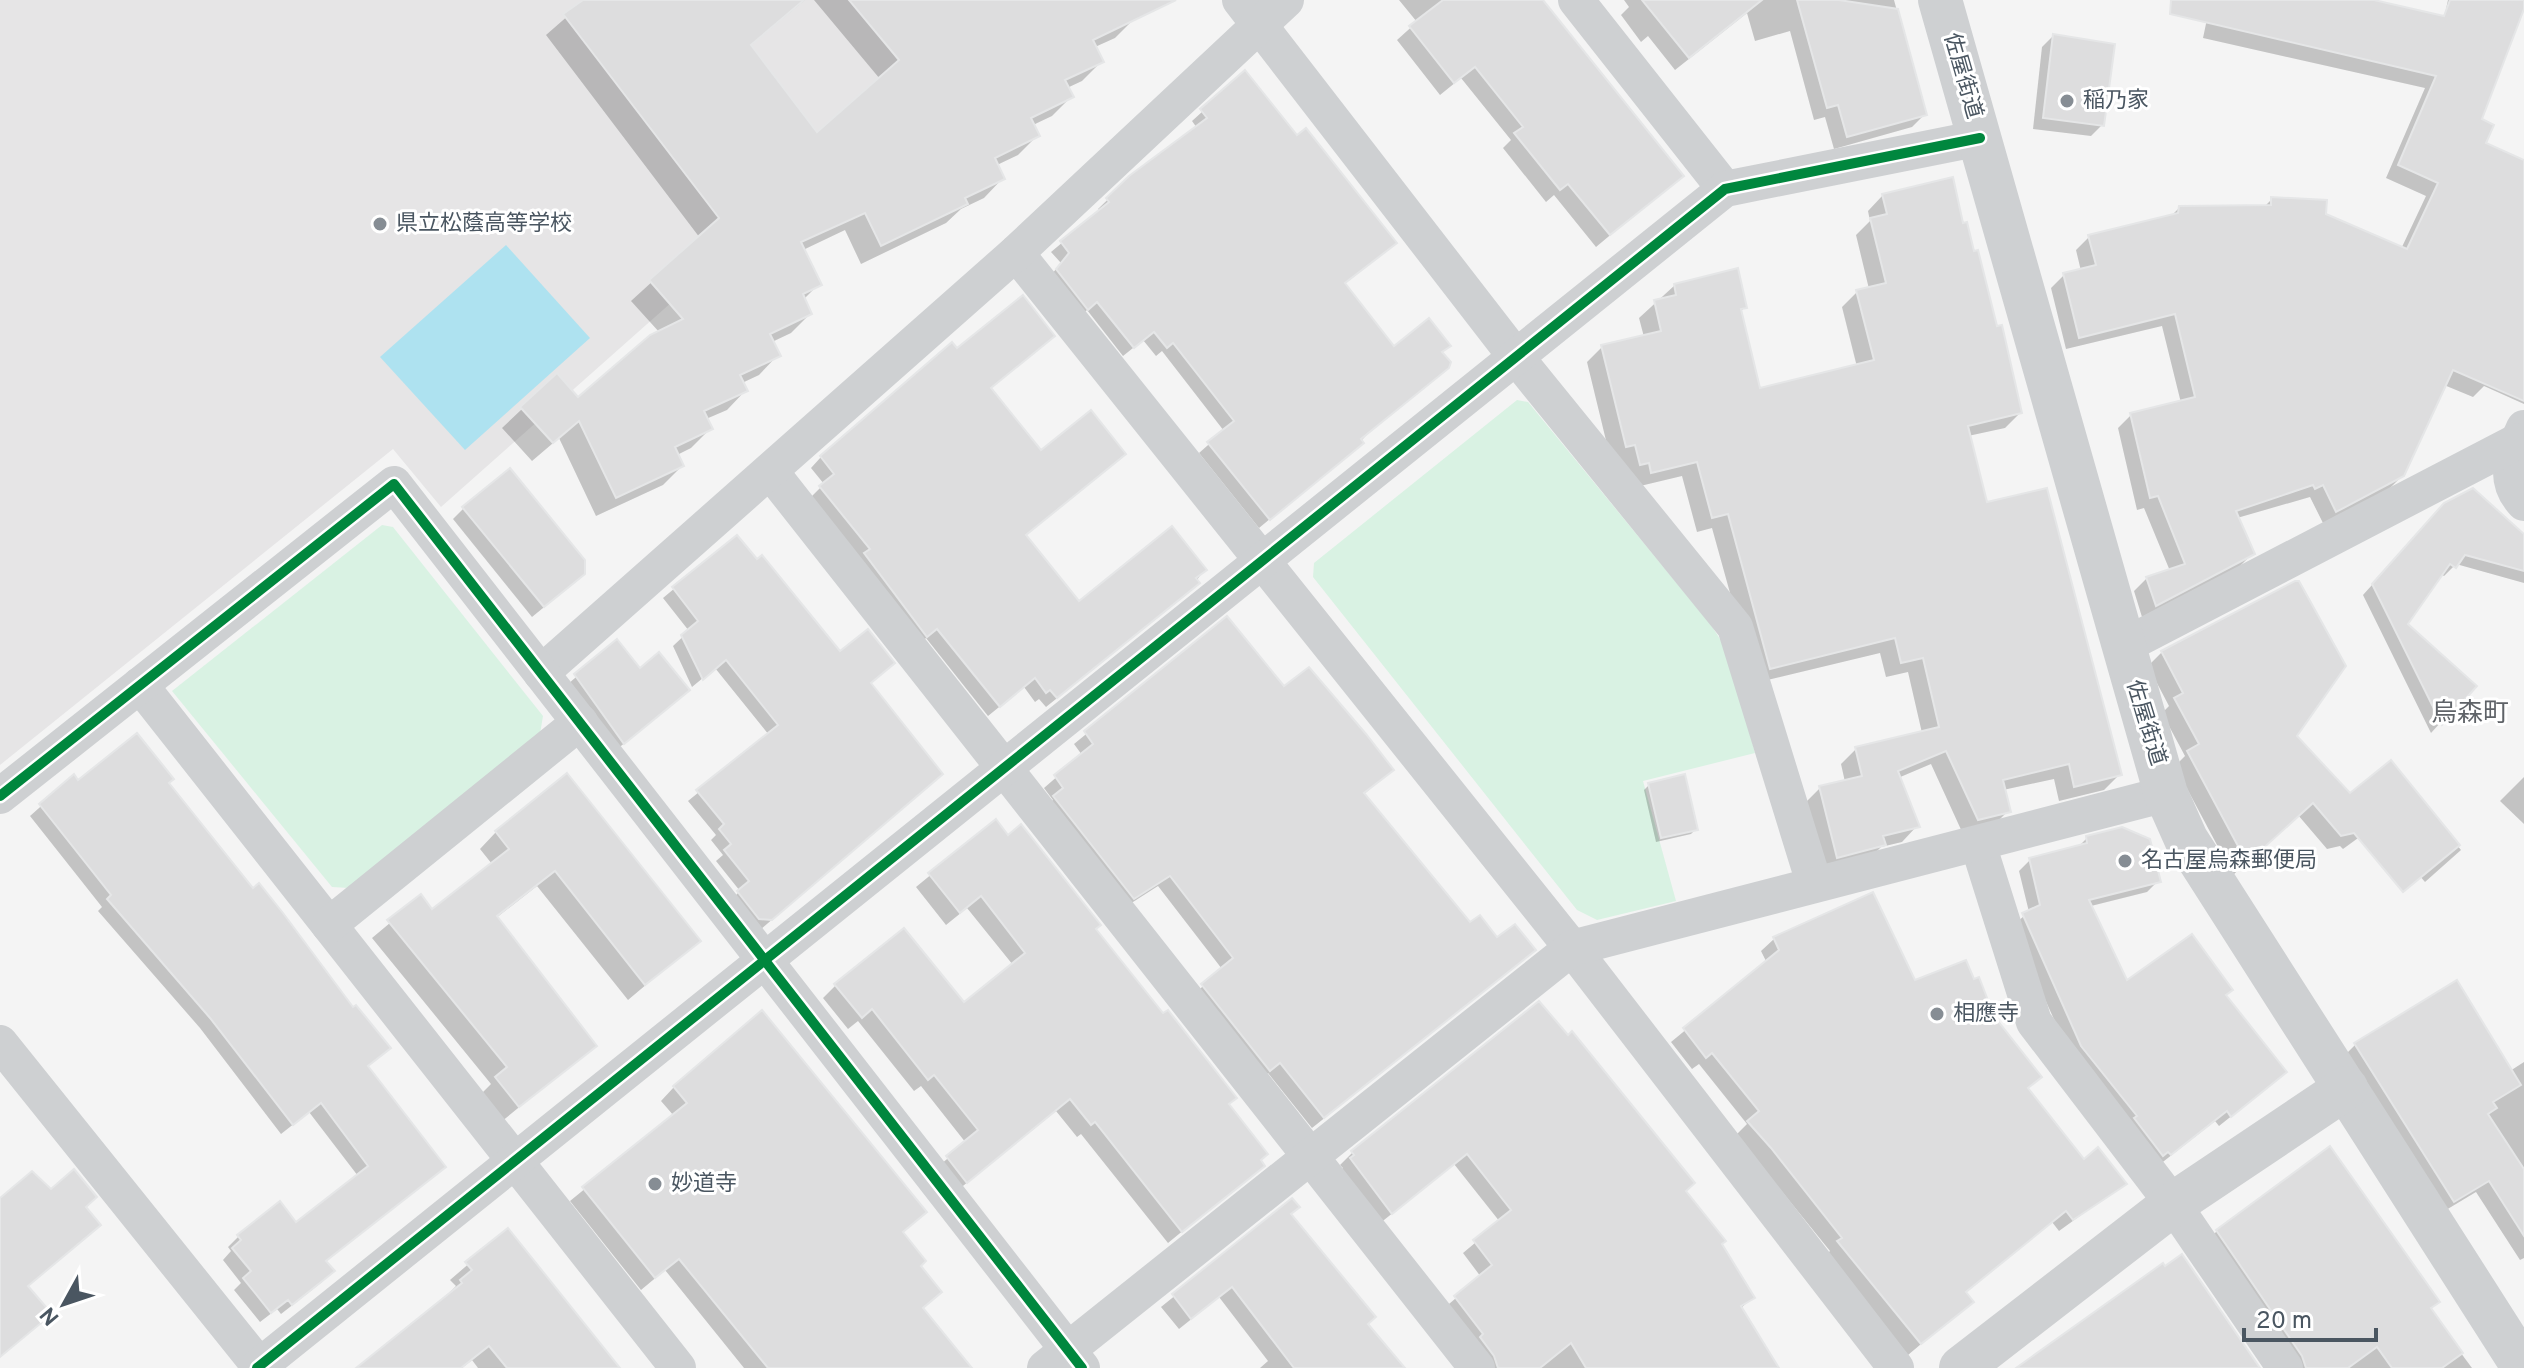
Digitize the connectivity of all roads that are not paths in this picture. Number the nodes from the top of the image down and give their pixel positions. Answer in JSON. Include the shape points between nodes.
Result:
{"nodes":[{"id":1,"x":1286,"y":0,"type":"edge"},
{"id":2,"x":1576,"y":0,"type":"edge"},
{"id":3,"x":1940,"y":0,"type":"edge"},
{"id":4,"x":1249,"y":12,"type":"edge"},
{"id":5,"x":1980,"y":138,"type":"junction"},
{"id":6,"x":1725,"y":189,"type":"junction"},
{"id":7,"x":1016,"y":253,"type":"junction"},
{"id":8,"x":1516,"y":357,"type":"junction"},
{"id":9,"x":2521,"y":434,"type":"edge"},
{"id":10,"x":770,"y":471,"type":"junction"},
{"id":11,"x":2524,"y":503,"type":"edge"},
{"id":12,"x":1261,"y":561,"type":"junction"},
{"id":13,"x":2122,"y":647,"type":"junction"},
{"id":14,"x":541,"y":673,"type":"junction"},
{"id":15,"x":140,"y":685,"type":"junction"},
{"id":16,"x":580,"y":722,"type":"junction"},
{"id":17,"x":1004,"y":769,"type":"junction"},
{"id":18,"x":2166,"y":794,"type":"junction"},
{"id":19,"x":0,"y":796,"type":"edge"},
{"id":20,"x":1978,"y":844,"type":"junction"},
{"id":21,"x":1814,"y":883,"type":"junction"},
{"id":22,"x":329,"y":925,"type":"junction"},
{"id":23,"x":1572,"y":948,"type":"junction"},
{"id":24,"x":765,"y":961,"type":"junction"},
{"id":25,"x":0,"y":1043,"type":"edge"},
{"id":26,"x":2346,"y":1088,"type":"junction"},
{"id":27,"x":1311,"y":1156,"type":"junction"},
{"id":28,"x":515,"y":1161,"type":"junction"},
{"id":29,"x":2173,"y":1204,"type":"junction"},
{"id":30,"x":1065,"y":1362,"type":"edge"},
{"id":31,"x":259,"y":1367,"type":"edge"},
{"id":32,"x":678,"y":1368,"type":"edge"},
{"id":33,"x":1477,"y":1368,"type":"edge"},
{"id":34,"x":1896,"y":1368,"type":"edge"},
{"id":35,"x":1961,"y":1368,"type":"edge"},
{"id":36,"x":2285,"y":1368,"type":"edge"},
{"id":37,"x":2524,"y":1368,"type":"edge"}],
"edges":[{"from":1,"to":4,"type":"street"},
{"from":2,"to":6,"type":"street"},
{"from":3,"to":5,"type":"street","name":"佐屋街道"},
{"from":4,"to":7,"type":"street"},
{"from":4,"to":8,"type":"street"},
{"from":5,"to":6,"type":"street"},
{"from":5,"to":13,"type":"street","name":"佐屋街道"},
{"from":6,"to":8,"type":"street"},
{"from":7,"to":10,"type":"street"},
{"from":7,"to":12,"type":"street"},
{"from":8,"to":12,"type":"street"},
{"from":8,"to":21,"type":"street","via":[[1735,627]]},
{"from":9,"to":11,"type":"street","via":[[2508,471]]},
{"from":9,"to":13,"type":"street"},
{"from":10,"to":14,"type":"street"},
{"from":10,"to":17,"type":"street"},
{"from":12,"to":17,"type":"street"},
{"from":12,"to":23,"type":"street"},
{"from":13,"to":18,"type":"street","name":"佐屋街道"},
{"from":14,"to":15,"type":"street","via":[[394,484]]},
{"from":14,"to":16,"type":"street"},
{"from":15,"to":19,"type":"street"},
{"from":15,"to":22,"type":"street"},
{"from":16,"to":22,"type":"street"},
{"from":16,"to":24,"type":"street"},
{"from":17,"to":24,"type":"street"},
{"from":17,"to":27,"type":"street"},
{"from":18,"to":20,"type":"street"},
{"from":18,"to":26,"type":"street","name":"佐屋街道","via":[[2186,839]]},
{"from":20,"to":21,"type":"street"},
{"from":20,"to":29,"type":"street","via":[[2034,1022]]},
{"from":21,"to":23,"type":"street"},
{"from":22,"to":28,"type":"street"},
{"from":23,"to":27,"type":"street"},
{"from":23,"to":34,"type":"street"},
{"from":24,"to":28,"type":"street"},
{"from":24,"to":30,"type":"street"},
{"from":25,"to":31,"type":"street"},
{"from":26,"to":29,"type":"street"},
{"from":26,"to":37,"type":"street","name":"佐屋街道"},
{"from":27,"to":30,"type":"street"},
{"from":27,"to":33,"type":"street"},
{"from":28,"to":31,"type":"street"},
{"from":28,"to":32,"type":"street"},
{"from":29,"to":35,"type":"street"},
{"from":29,"to":36,"type":"street"}]}
